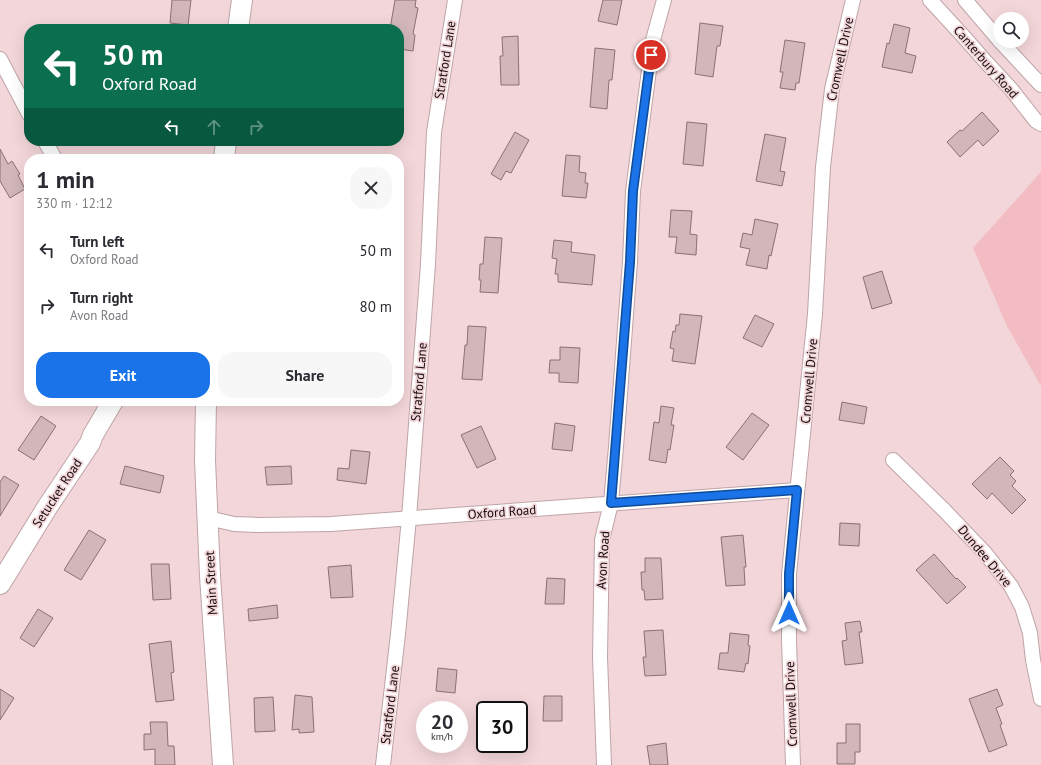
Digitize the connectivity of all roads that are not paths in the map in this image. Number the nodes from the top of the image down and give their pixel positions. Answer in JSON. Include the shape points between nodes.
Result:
{"nodes":[{"id":1,"x":242,"y":0,"type":"edge"},
{"id":2,"x":454,"y":0,"type":"edge"},
{"id":3,"x":664,"y":0,"type":"edge"},
{"id":4,"x":853,"y":0,"type":"edge"},
{"id":5,"x":930,"y":0,"type":"edge"},
{"id":6,"x":965,"y":0,"type":"edge"},
{"id":7,"x":239,"y":24,"type":"edge"},
{"id":8,"x":993,"y":33,"type":"edge"},
{"id":9,"x":1007,"y":48,"type":"edge"},
{"id":10,"x":0,"y":59,"type":"edge"},
{"id":11,"x":1041,"y":85,"type":"edge"},
{"id":12,"x":24,"y":105,"type":"edge"},
{"id":13,"x":1041,"y":124,"type":"edge"},
{"id":14,"x":110,"y":406,"type":"edge"},
{"id":15,"x":206,"y":406,"type":"edge"},
{"id":16,"x":893,"y":460,"type":"dead end"},
{"id":17,"x":797,"y":490,"type":"junction"},
{"id":18,"x":611,"y":503,"type":"junction"},
{"id":19,"x":208,"y":518,"type":"junction"},
{"id":20,"x":409,"y":518,"type":"junction"},
{"id":21,"x":0,"y":584,"type":"edge"},
{"id":22,"x":1041,"y":699,"type":"edge"},
{"id":23,"x":223,"y":765,"type":"edge"},
{"id":24,"x":383,"y":765,"type":"edge"},
{"id":25,"x":604,"y":765,"type":"edge"},
{"id":26,"x":793,"y":765,"type":"edge"}],
"edges":[{"from":1,"to":7,"type":"main road"},
{"from":2,"to":20,"type":"street","name":"Stratford Lane","via":[[434,132],[428,264]]},
{"from":3,"to":18,"type":"street","name":"Avon Road","via":[[653,40],[633,191],[630,262]]},
{"from":4,"to":17,"type":"street","name":"Cromwell Drive","via":[[832,90],[823,167],[815,314]]},
{"from":5,"to":13,"type":"street","name":"Canterbury Road"},
{"from":6,"to":8,"type":"street","name":"Canterbury Road"},
{"from":9,"to":11,"type":"street","name":"Canterbury Road"},
{"from":10,"to":12,"type":"street"},
{"from":14,"to":21,"type":"main road","name":"Setucket Road","via":[[90,443]]},
{"from":15,"to":19,"type":"main road","name":"Main Street"},
{"from":16,"to":22,"type":"street","name":"Dundee Drive","via":[[980,548],[1011,586],[1022,607],[1030,633]]},
{"from":17,"to":18,"type":"street","name":"Oxford Road"},
{"from":17,"to":26,"type":"street","name":"Cromwell Drive","via":[[789,574]]},
{"from":18,"to":20,"type":"street","name":"Oxford Road"},
{"from":18,"to":25,"type":"street","name":"Avon Road","via":[[602,540],[600,657]]},
{"from":19,"to":20,"type":"street","name":"Oxford Road","via":[[234,524],[259,525],[331,524]]},
{"from":19,"to":23,"type":"main road","name":"Main Street"},
{"from":20,"to":24,"type":"street","name":"Stratford Lane"}]}
